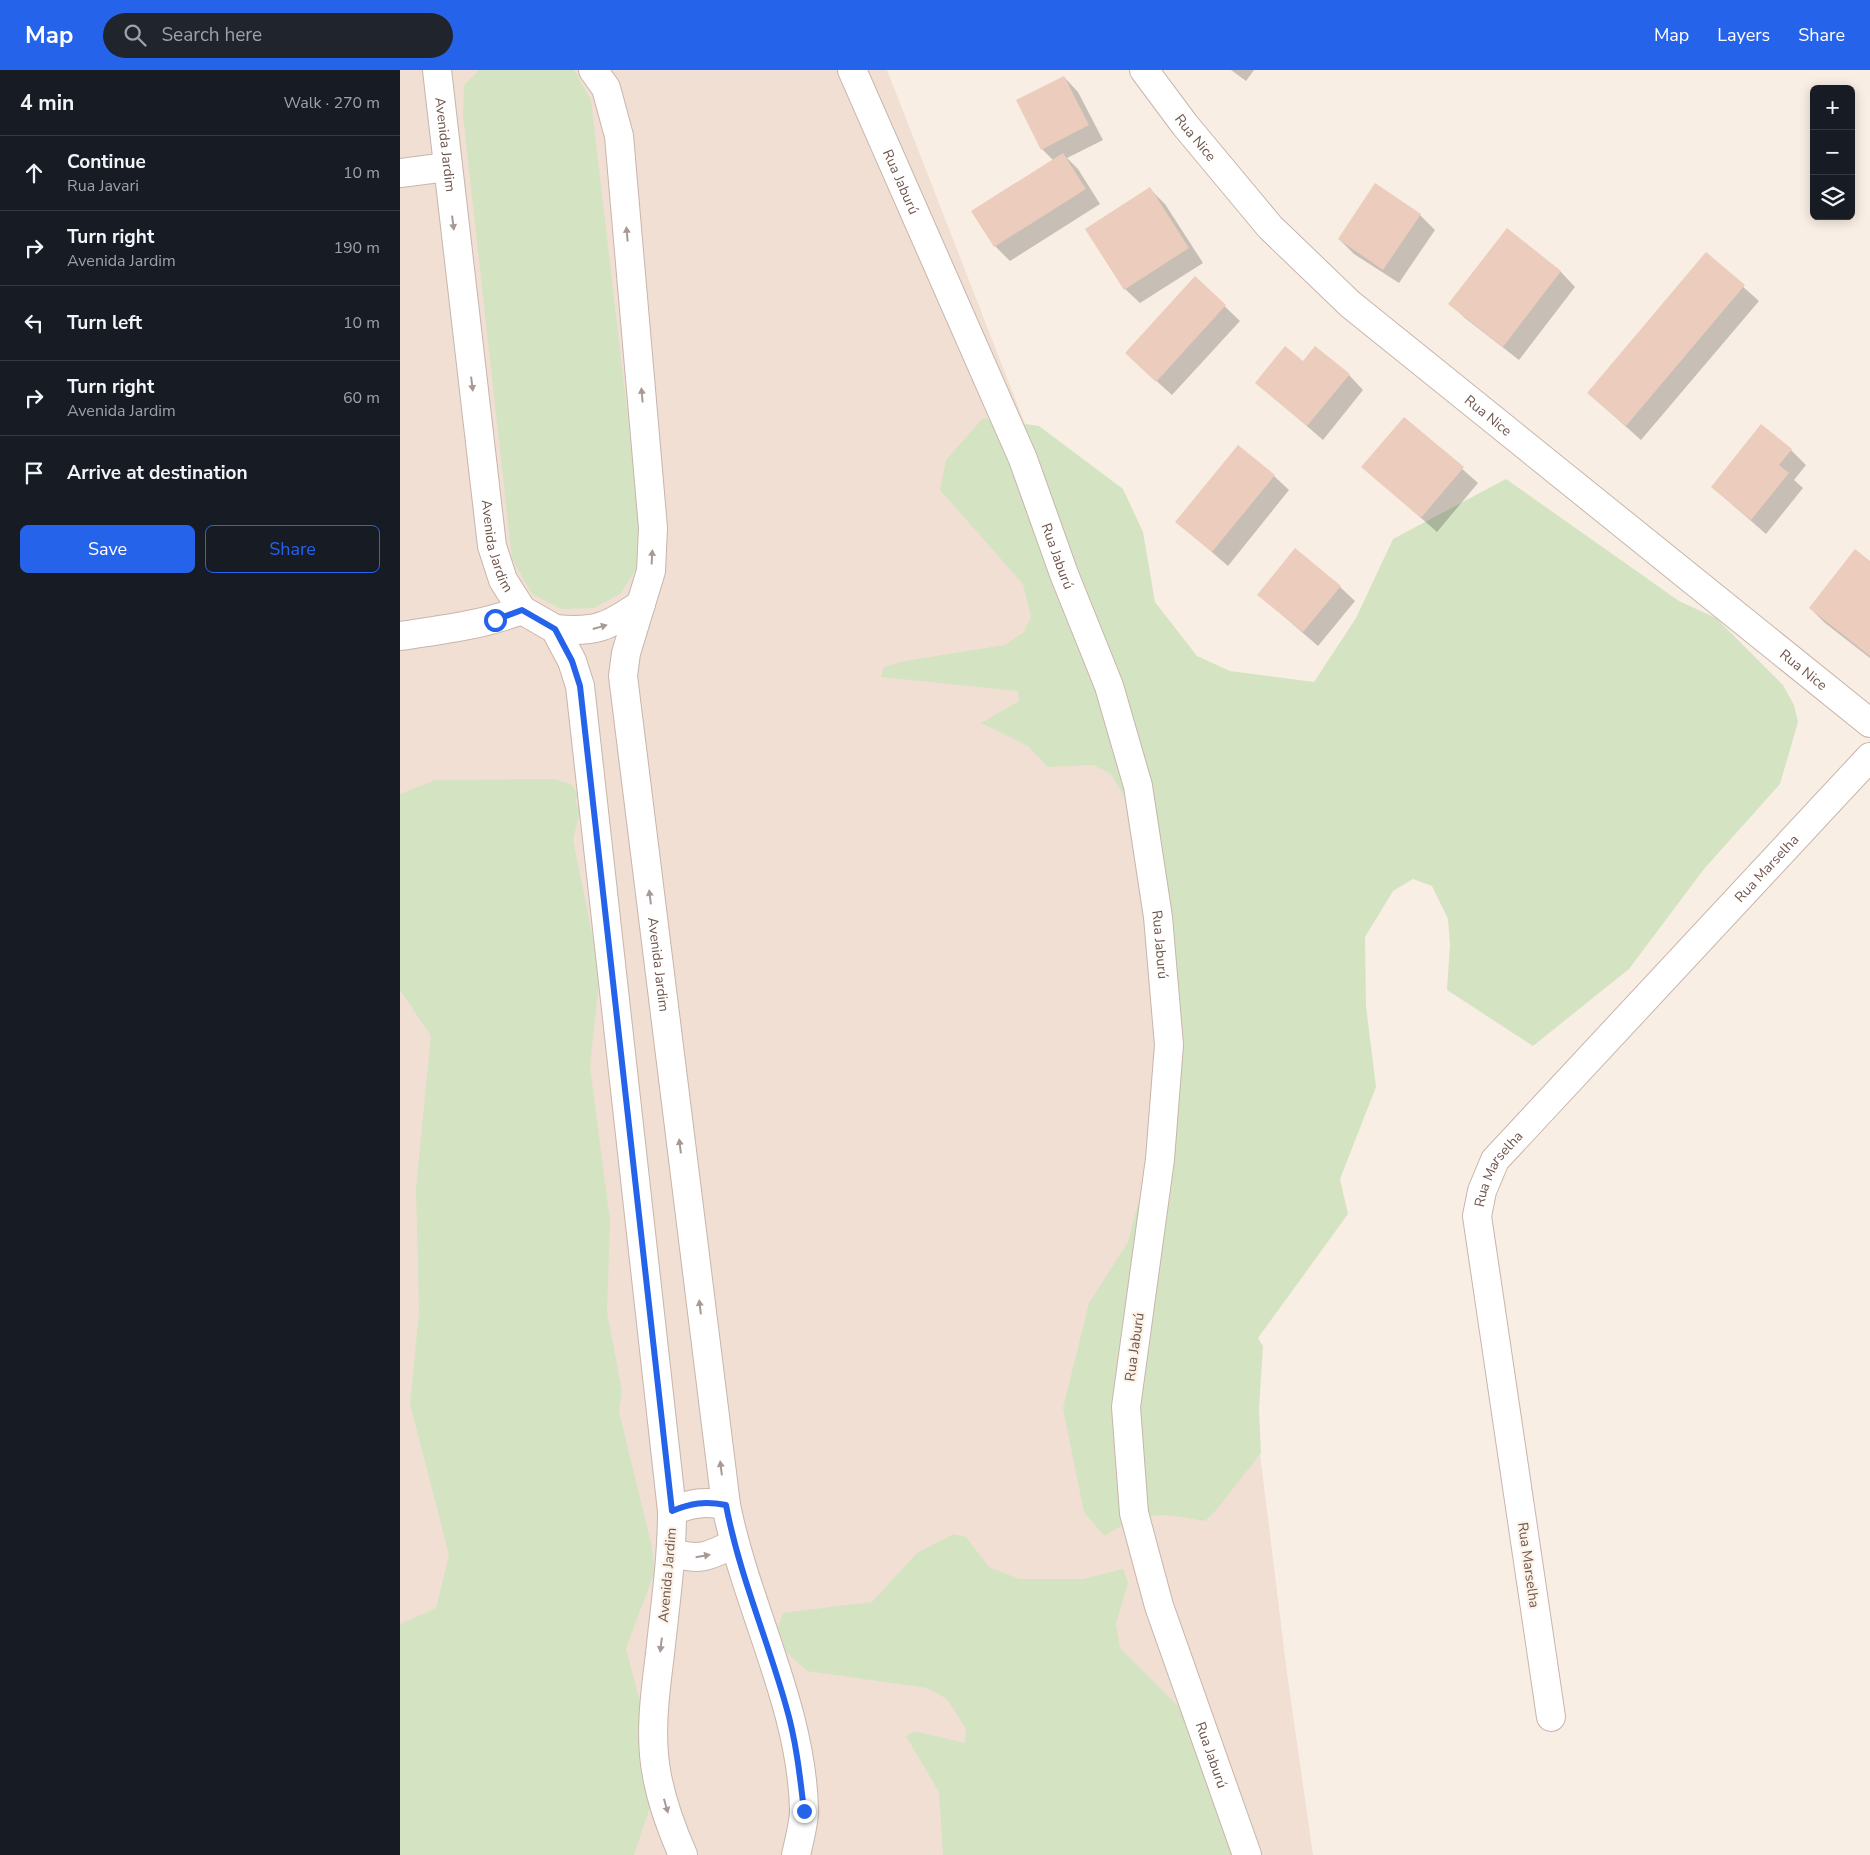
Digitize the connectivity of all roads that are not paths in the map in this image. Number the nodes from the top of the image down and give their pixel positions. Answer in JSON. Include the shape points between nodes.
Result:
{"nodes":[{"id":1,"x":437,"y":70,"type":"edge"},
{"id":2,"x":457,"y":70,"type":"edge"},
{"id":3,"x":593,"y":70,"type":"edge"},
{"id":4,"x":852,"y":70,"type":"edge"},
{"id":5,"x":1144,"y":70,"type":"edge"},
{"id":6,"x":442,"y":104,"type":"junction"},
{"id":7,"x":447,"y":167,"type":"junction"},
{"id":8,"x":400,"y":173,"type":"edge"},
{"id":9,"x":641,"y":604,"type":"junction"},
{"id":10,"x":522,"y":610,"type":"junction"},
{"id":11,"x":555,"y":629,"type":"junction"},
{"id":12,"x":400,"y":636,"type":"edge"},
{"id":13,"x":1870,"y":724,"type":"edge"},
{"id":14,"x":1870,"y":756,"type":"edge"},
{"id":15,"x":726,"y":1505,"type":"junction"},
{"id":16,"x":672,"y":1511,"type":"junction"},
{"id":17,"x":733,"y":1544,"type":"junction"},
{"id":18,"x":672,"y":1552,"type":"junction"},
{"id":19,"x":1551,"y":1717,"type":"dead end"},
{"id":20,"x":683,"y":1855,"type":"edge"},
{"id":21,"x":796,"y":1855,"type":"edge"},
{"id":22,"x":1247,"y":1855,"type":"edge"}],
"edges":[{"from":1,"to":6,"type":"street","name":"Avenida Jardim"},
{"from":2,"to":6,"type":"street","via":[[448,81]]},
{"from":9,"to":3,"type":"street","name":"Avenida Jardim","one_way":true,"via":[[651,571],[653,528],[620,146],[606,88]]},
{"from":4,"to":22,"type":"street","name":"Rua Jaburú","via":[[1023,459],[1109,686],[1138,786],[1158,917],[1169,1045],[1160,1160],[1126,1407],[1134,1513],[1159,1606]]},
{"from":5,"to":13,"type":"street","name":"Rua Nice","via":[[1270,227],[1350,304]]},
{"from":6,"to":7,"type":"street","name":"Avenida Jardim"},
{"from":7,"to":8,"type":"street"},
{"from":7,"to":10,"type":"street","name":"Avenida Jardim","one_way":true,"via":[[492,546],[503,580]]},
{"from":11,"to":9,"type":"street","one_way":true,"via":[[579,632],[604,627]]},
{"from":15,"to":9,"type":"street","name":"Avenida Jardim","one_way":true,"via":[[623,676],[626,653]]},
{"from":10,"to":11,"type":"street","name":"Avenida Jardim"},
{"from":10,"to":12,"type":"street","via":[[470,626]]},
{"from":11,"to":16,"type":"street","name":"Avenida Jardim","via":[[572,661],[580,686]]},
{"from":14,"to":19,"type":"street","name":"Rua Marselha","via":[[1495,1160],[1482,1190],[1478,1216]]},
{"from":15,"to":16,"type":"street","via":[[706,1502]]},
{"from":15,"to":17,"type":"street","name":"Avenida Jardim"},
{"from":16,"to":18,"type":"street","name":"Avenida Jardim"},
{"from":18,"to":17,"type":"street","one_way":true,"via":[[687,1558],[703,1557]]},
{"from":17,"to":21,"type":"street","name":"Avenida Jardim","via":[[787,1707],[799,1760],[804,1811]]},
{"from":18,"to":20,"type":"street","name":"Avenida Jardim","one_way":true,"via":[[656,1692],[654,1741],[657,1775],[672,1830]]}]}
